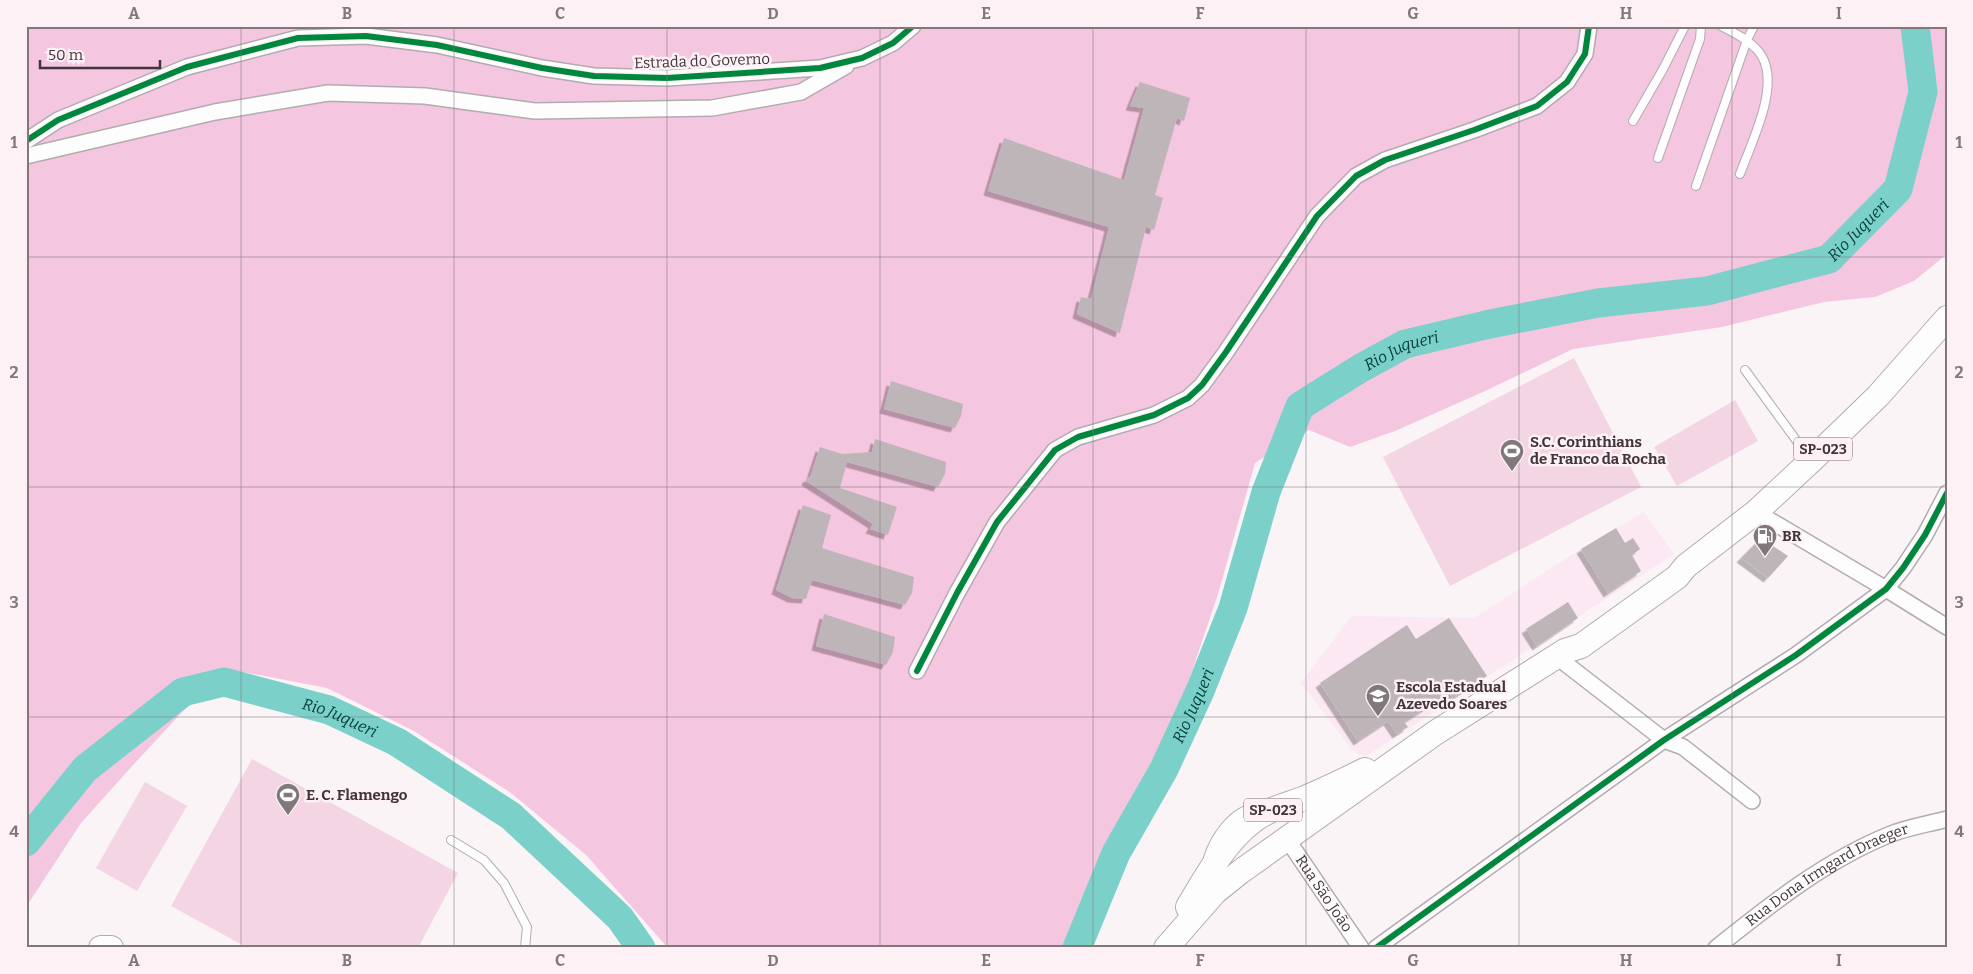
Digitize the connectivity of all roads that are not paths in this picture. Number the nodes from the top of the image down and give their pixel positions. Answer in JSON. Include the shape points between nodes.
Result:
{"nodes":[{"id":1,"x":913,"y":26,"type":"edge"},
{"id":2,"x":1589,"y":26,"type":"edge"},
{"id":3,"x":1685,"y":26,"type":"edge"},
{"id":4,"x":1701,"y":26,"type":"edge"},
{"id":5,"x":1721,"y":26,"type":"edge"},
{"id":6,"x":1754,"y":26,"type":"edge"},
{"id":7,"x":1747,"y":40,"type":"junction"},
{"id":8,"x":862,"y":58,"type":"junction"},
{"id":9,"x":1633,"y":121,"type":"dead end"},
{"id":10,"x":26,"y":141,"type":"edge"},
{"id":11,"x":26,"y":156,"type":"edge"},
{"id":12,"x":1658,"y":158,"type":"dead end"},
{"id":13,"x":1740,"y":174,"type":"dead end"},
{"id":14,"x":1696,"y":186,"type":"dead end"},
{"id":15,"x":1947,"y":318,"type":"edge"},
{"id":16,"x":1745,"y":370,"type":"dead end"},
{"id":17,"x":1814,"y":458,"type":"junction"},
{"id":18,"x":1947,"y":493,"type":"edge"},
{"id":19,"x":1756,"y":512,"type":"junction"},
{"id":20,"x":1886,"y":589,"type":"junction"},
{"id":21,"x":1947,"y":627,"type":"edge"},
{"id":22,"x":1561,"y":654,"type":"junction"},
{"id":23,"x":917,"y":672,"type":"dead end"},
{"id":24,"x":1435,"y":733,"type":"junction"},
{"id":25,"x":1664,"y":740,"type":"junction"},
{"id":26,"x":1344,"y":781,"type":"junction"},
{"id":27,"x":1752,"y":801,"type":"dead end"},
{"id":28,"x":1947,"y":819,"type":"edge"},
{"id":29,"x":452,"y":840,"type":"dead end"},
{"id":30,"x":1287,"y":840,"type":"junction"},
{"id":31,"x":101,"y":948,"type":"edge"},
{"id":32,"x":111,"y":948,"type":"edge"},
{"id":33,"x":525,"y":948,"type":"edge"},
{"id":34,"x":1164,"y":948,"type":"edge"},
{"id":35,"x":1361,"y":948,"type":"edge"},
{"id":36,"x":1376,"y":948,"type":"edge"},
{"id":37,"x":1716,"y":948,"type":"edge"}],
"edges":[{"from":1,"to":8,"type":"street","name":"Estrada do Governo","via":[[893,43]]},
{"from":2,"to":23,"type":"street","via":[[1585,54],[1568,82],[1537,106],[1384,160],[1356,176],[1317,216],[1226,352],[1202,385],[1188,398],[1154,415],[1078,437],[1055,450],[997,522],[956,593]]},
{"from":3,"to":9,"type":"lane"},
{"from":4,"to":12,"type":"lane","via":[[1700,38]]},
{"from":5,"to":7,"type":"lane"},
{"from":6,"to":7,"type":"lane"},
{"from":7,"to":13,"type":"lane","via":[[1766,64],[1768,81],[1765,106]]},
{"from":7,"to":14,"type":"lane"},
{"from":8,"to":10,"type":"street","name":"Estrada do Governo","via":[[820,68],[667,78],[603,76],[542,68],[437,45],[366,36],[298,38],[187,67],[58,120]]},
{"from":8,"to":11,"type":"street","via":[[800,92],[712,108],[536,111],[425,96],[328,93],[215,112]]},
{"from":15,"to":17,"type":"main road","number":"SP-023","via":[[1878,396]]},
{"from":16,"to":17,"type":"lane","via":[[1796,440]]},
{"from":17,"to":19,"type":"main road","number":"SP-023"},
{"from":18,"to":20,"type":"street","via":[[1925,535]]},
{"from":19,"to":20,"type":"street"},
{"from":19,"to":22,"type":"main road","number":"SP-023","via":[[1686,566],[1673,568],[1574,637]]},
{"from":20,"to":21,"type":"street"},
{"from":20,"to":25,"type":"street","via":[[1796,655]]},
{"from":22,"to":24,"type":"main road","number":"SP-023"},
{"from":22,"to":25,"type":"street"},
{"from":24,"to":26,"type":"main road","number":"SP-023"},
{"from":24,"to":30,"type":"main road","number":"SP-023"},
{"from":25,"to":27,"type":"street","via":[[1683,747]]},
{"from":25,"to":36,"type":"street"},
{"from":26,"to":30,"type":"main road","via":[[1298,821]]},
{"from":26,"to":34,"type":"main road","number":"SP-023","via":[[1270,810],[1236,836],[1216,862]]},
{"from":28,"to":37,"type":"street","name":"Rua Dona Irmgard Draeger","via":[[1893,833],[1847,855],[1789,890]]},
{"from":29,"to":33,"type":"lane","via":[[484,860],[504,883],[527,928]]},
{"from":30,"to":34,"type":"main road","number":"SP-023","via":[[1216,892]]},
{"from":30,"to":35,"type":"street","name":"Rua São João"},
{"from":31,"to":32,"type":"main road"}]}
